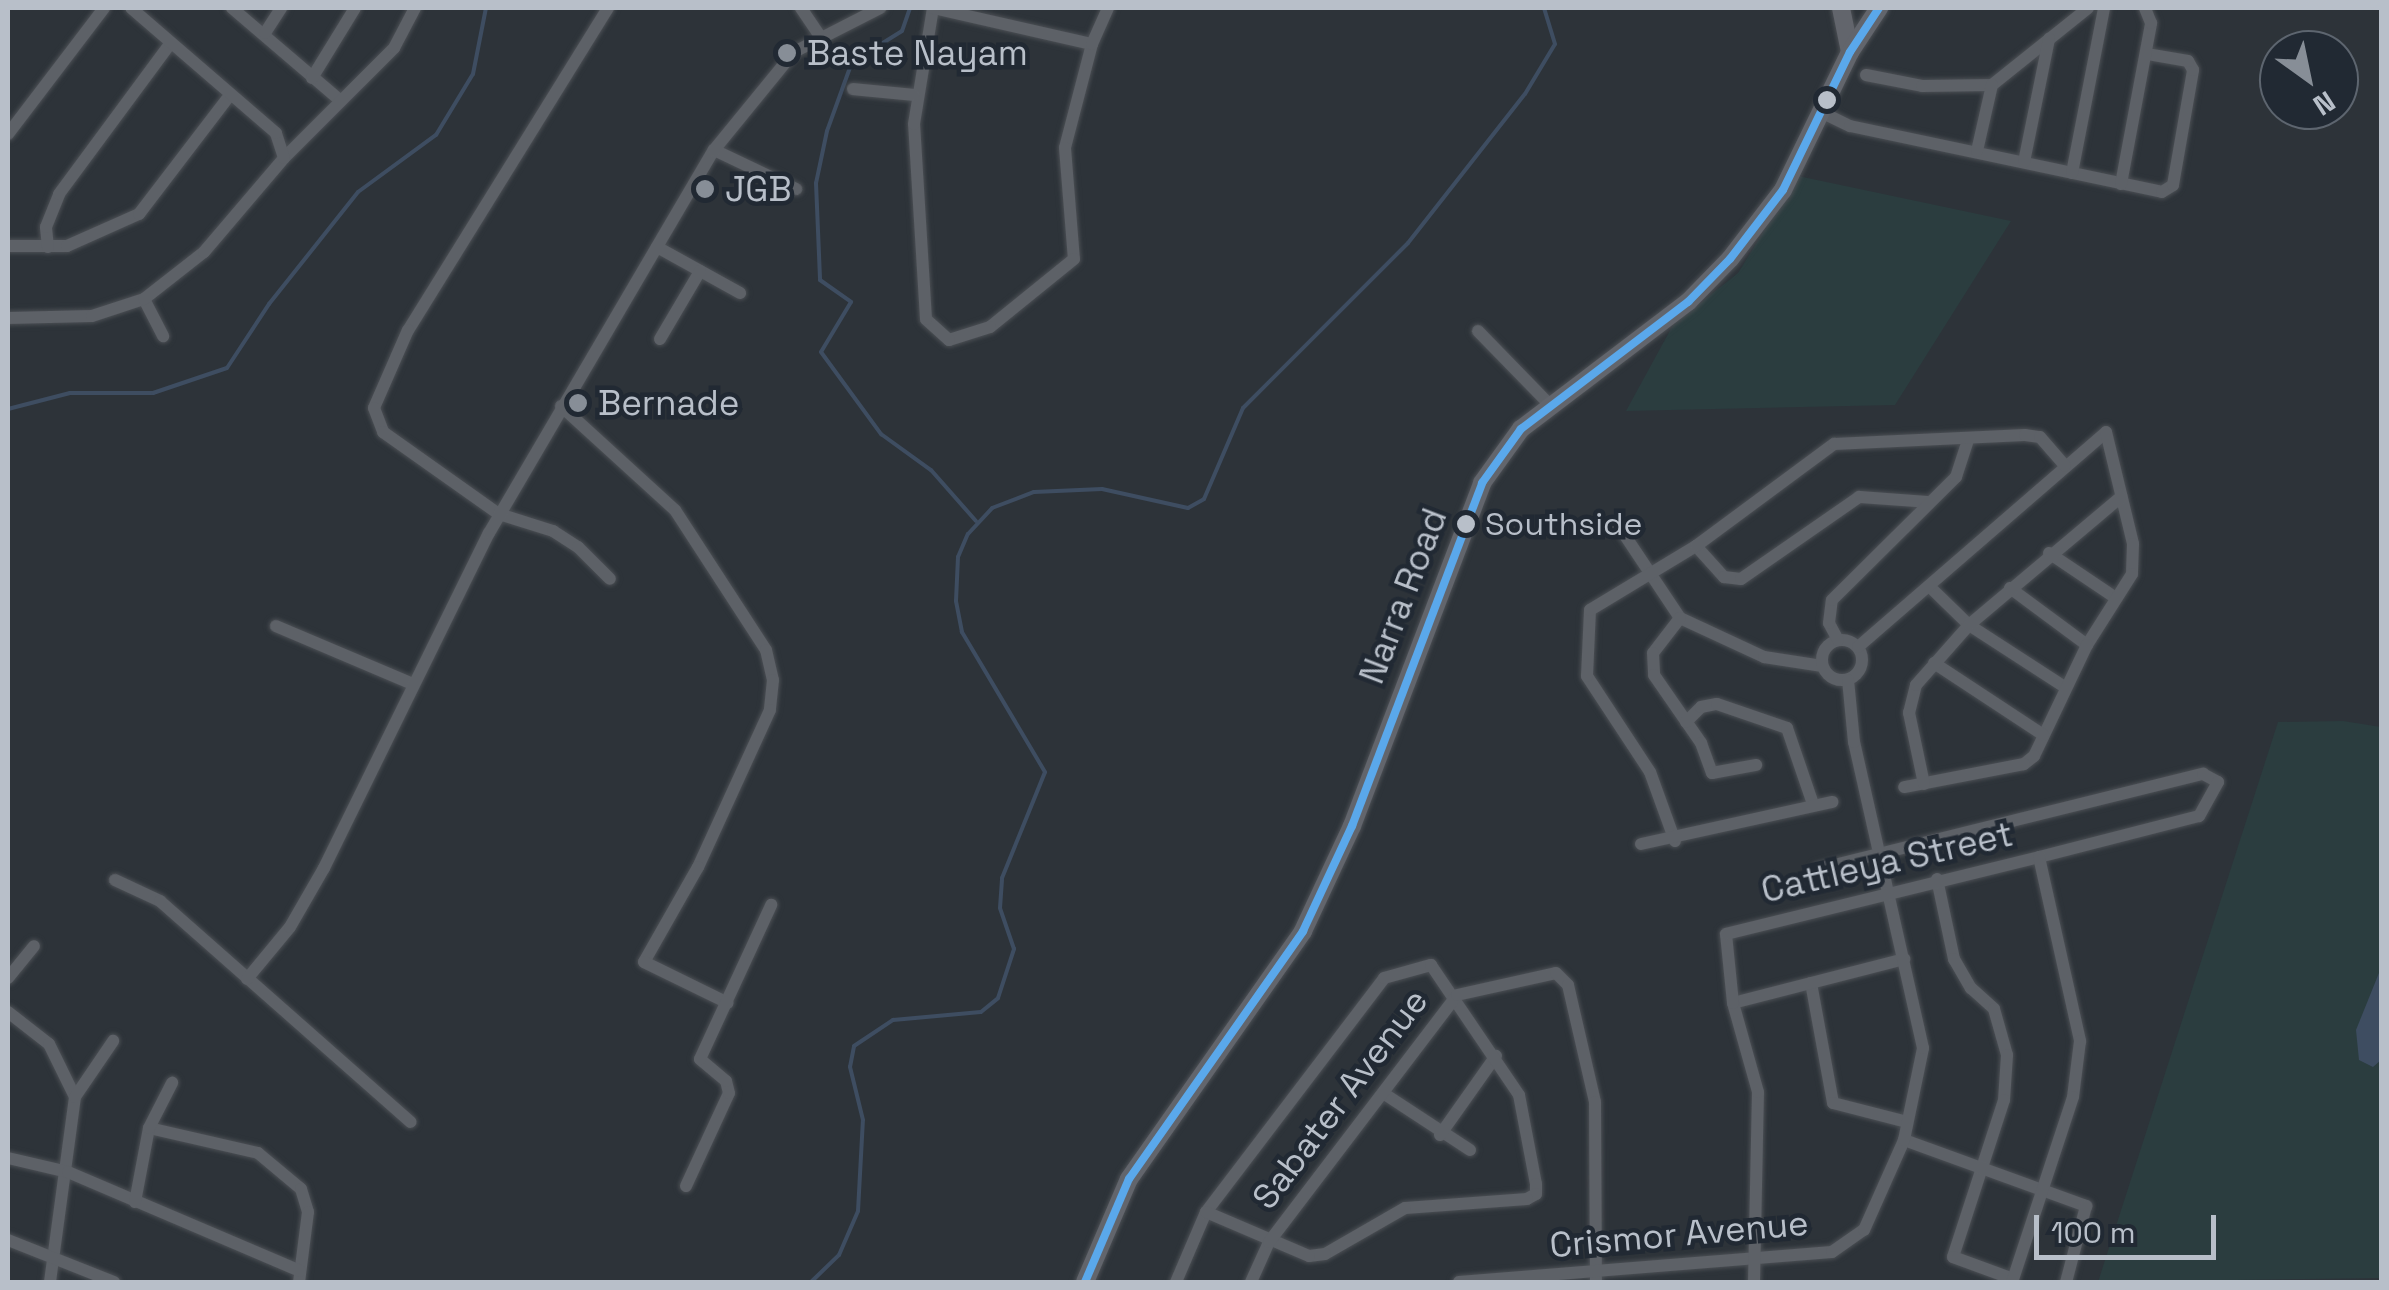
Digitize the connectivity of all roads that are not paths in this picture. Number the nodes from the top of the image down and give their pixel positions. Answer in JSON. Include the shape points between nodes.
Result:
{"nodes":[{"id":1,"x":104,"y":8,"type":"edge"},
{"id":2,"x":131,"y":8,"type":"edge"},
{"id":3,"x":232,"y":8,"type":"edge"},
{"id":4,"x":281,"y":8,"type":"edge"},
{"id":5,"x":356,"y":8,"type":"edge"},
{"id":6,"x":415,"y":8,"type":"edge"},
{"id":7,"x":608,"y":8,"type":"edge"},
{"id":8,"x":800,"y":8,"type":"edge"},
{"id":9,"x":880,"y":8,"type":"edge"},
{"id":10,"x":1108,"y":8,"type":"edge"},
{"id":11,"x":1840,"y":8,"type":"edge"},
{"id":12,"x":1879,"y":8,"type":"edge"},
{"id":13,"x":2088,"y":8,"type":"edge"},
{"id":14,"x":2104,"y":8,"type":"edge"},
{"id":15,"x":2145,"y":8,"type":"edge"},
{"id":16,"x":265,"y":33,"type":"junction"},
{"id":17,"x":820,"y":36,"type":"junction"},
{"id":18,"x":2049,"y":39,"type":"junction"},
{"id":19,"x":170,"y":44,"type":"junction"},
{"id":20,"x":1092,"y":44,"type":"junction"},
{"id":21,"x":1850,"y":52,"type":"junction"},
{"id":22,"x":2147,"y":54,"type":"junction"},
{"id":23,"x":1866,"y":76,"type":"dead end"},
{"id":24,"x":312,"y":78,"type":"junction"},
{"id":25,"x":1992,"y":85,"type":"junction"},
{"id":26,"x":854,"y":89,"type":"dead end"},
{"id":27,"x":230,"y":94,"type":"junction"},
{"id":28,"x":914,"y":95,"type":"junction"},
{"id":29,"x":341,"y":101,"type":"junction"},
{"id":30,"x":1823,"y":113,"type":"junction"},
{"id":31,"x":8,"y":134,"type":"edge"},
{"id":32,"x":714,"y":150,"type":"junction"},
{"id":33,"x":1976,"y":151,"type":"junction"},
{"id":34,"x":284,"y":158,"type":"junction"},
{"id":35,"x":2024,"y":162,"type":"junction"},
{"id":36,"x":2072,"y":173,"type":"junction"},
{"id":37,"x":2121,"y":184,"type":"junction"},
{"id":38,"x":796,"y":189,"type":"dead end"},
{"id":39,"x":8,"y":246,"type":"edge"},
{"id":40,"x":48,"y":246,"type":"junction"},
{"id":41,"x":657,"y":246,"type":"junction"},
{"id":42,"x":700,"y":271,"type":"junction"},
{"id":43,"x":740,"y":293,"type":"dead end"},
{"id":44,"x":144,"y":299,"type":"junction"},
{"id":45,"x":8,"y":318,"type":"edge"},
{"id":46,"x":1478,"y":332,"type":"dead end"},
{"id":47,"x":163,"y":336,"type":"dead end"},
{"id":48,"x":660,"y":339,"type":"dead end"},
{"id":49,"x":1549,"y":404,"type":"junction"},
{"id":50,"x":562,"y":406,"type":"junction"},
{"id":51,"x":1968,"y":440,"type":"junction"},
{"id":52,"x":2065,"y":466,"type":"junction"},
{"id":53,"x":2120,"y":497,"type":"junction"},
{"id":54,"x":1928,"y":502,"type":"junction"},
{"id":55,"x":499,"y":514,"type":"junction"},
{"id":56,"x":1620,"y":528,"type":"dead end"},
{"id":57,"x":1696,"y":546,"type":"junction"},
{"id":58,"x":2049,"y":553,"type":"junction"},
{"id":59,"x":1648,"y":575,"type":"junction"},
{"id":60,"x":610,"y":580,"type":"dead end"},
{"id":61,"x":1931,"y":588,"type":"junction"},
{"id":62,"x":2010,"y":588,"type":"junction"},
{"id":63,"x":2116,"y":598,"type":"junction"},
{"id":64,"x":1680,"y":618,"type":"junction"},
{"id":65,"x":1969,"y":624,"type":"junction"},
{"id":66,"x":276,"y":626,"type":"dead end"},
{"id":67,"x":1838,"y":640,"type":"junction"},
{"id":68,"x":2088,"y":645,"type":"junction"},
{"id":69,"x":1858,"y":647,"type":"junction"},
{"id":70,"x":1934,"y":663,"type":"junction"},
{"id":71,"x":1822,"y":666,"type":"junction"},
{"id":72,"x":1848,"y":680,"type":"junction"},
{"id":73,"x":410,"y":683,"type":"junction"},
{"id":74,"x":2065,"y":686,"type":"junction"},
{"id":75,"x":1686,"y":722,"type":"junction"},
{"id":76,"x":2043,"y":735,"type":"junction"},
{"id":77,"x":1756,"y":765,"type":"dead end"},
{"id":78,"x":1924,"y":784,"type":"junction"},
{"id":79,"x":1904,"y":787,"type":"dead end"},
{"id":80,"x":1832,"y":802,"type":"dead end"},
{"id":81,"x":1813,"y":804,"type":"junction"},
{"id":82,"x":1675,"y":840,"type":"junction"},
{"id":83,"x":1642,"y":844,"type":"dead end"},
{"id":84,"x":1879,"y":855,"type":"junction"},
{"id":85,"x":2038,"y":857,"type":"junction"},
{"id":86,"x":1818,"y":870,"type":"dead end"},
{"id":87,"x":1937,"y":879,"type":"junction"},
{"id":88,"x":115,"y":880,"type":"dead end"},
{"id":89,"x":1887,"y":891,"type":"junction"},
{"id":90,"x":772,"y":905,"type":"dead end"},
{"id":91,"x":34,"y":946,"type":"dead end"},
{"id":92,"x":1904,"y":960,"type":"junction"},
{"id":93,"x":8,"y":978,"type":"edge"},
{"id":94,"x":247,"y":980,"type":"junction"},
{"id":95,"x":1811,"y":983,"type":"junction"},
{"id":96,"x":1456,"y":995,"type":"junction"},
{"id":97,"x":728,"y":1003,"type":"junction"},
{"id":98,"x":1734,"y":1003,"type":"junction"},
{"id":99,"x":8,"y":1012,"type":"edge"},
{"id":100,"x":113,"y":1041,"type":"dead end"},
{"id":101,"x":1496,"y":1056,"type":"junction"},
{"id":102,"x":172,"y":1083,"type":"dead end"},
{"id":103,"x":1383,"y":1093,"type":"junction"},
{"id":104,"x":75,"y":1097,"type":"junction"},
{"id":105,"x":410,"y":1122,"type":"dead end"},
{"id":106,"x":1908,"y":1122,"type":"junction"},
{"id":107,"x":150,"y":1128,"type":"junction"},
{"id":108,"x":1440,"y":1135,"type":"junction"},
{"id":109,"x":1904,"y":1140,"type":"junction"},
{"id":110,"x":1470,"y":1150,"type":"dead end"},
{"id":111,"x":8,"y":1158,"type":"edge"},
{"id":112,"x":1982,"y":1167,"type":"junction"},
{"id":113,"x":68,"y":1172,"type":"junction"},
{"id":114,"x":686,"y":1186,"type":"dead end"},
{"id":115,"x":2044,"y":1192,"type":"junction"},
{"id":116,"x":136,"y":1202,"type":"junction"},
{"id":117,"x":1206,"y":1212,"type":"junction"},
{"id":118,"x":8,"y":1240,"type":"edge"},
{"id":119,"x":1269,"y":1242,"type":"junction"},
{"id":120,"x":55,"y":1256,"type":"junction"},
{"id":121,"x":1753,"y":1258,"type":"junction"},
{"id":122,"x":1596,"y":1276,"type":"edge"},
{"id":123,"x":300,"y":1277,"type":"edge"},
{"id":124,"x":106,"y":1281,"type":"edge"},
{"id":125,"x":2012,"y":1281,"type":"edge"},
{"id":126,"x":50,"y":1282,"type":"edge"},
{"id":127,"x":1085,"y":1282,"type":"edge"},
{"id":128,"x":1176,"y":1282,"type":"edge"},
{"id":129,"x":1251,"y":1282,"type":"edge"},
{"id":130,"x":1459,"y":1282,"type":"edge"},
{"id":131,"x":1754,"y":1282,"type":"edge"},
{"id":132,"x":2066,"y":1282,"type":"edge"}],
"edges":[{"from":1,"to":31,"type":"street"},
{"from":2,"to":19,"type":"street"},
{"from":3,"to":16,"type":"street"},
{"from":4,"to":16,"type":"street"},
{"from":5,"to":24,"type":"street"},
{"from":6,"to":29,"type":"street","via":[[394,48]]},
{"from":7,"to":55,"type":"street","via":[[408,330],[374,408],[383,432]]},
{"from":8,"to":17,"type":"street"},
{"from":9,"to":17,"type":"street"},
{"from":10,"to":20,"type":"street"},
{"from":11,"to":21,"type":"street"},
{"from":12,"to":21,"type":"street","name":"Narra Road"},
{"from":13,"to":18,"type":"street"},
{"from":14,"to":36,"type":"street"},
{"from":15,"to":22,"type":"street","via":[[2152,23]]},
{"from":16,"to":24,"type":"street"},
{"from":17,"to":32,"type":"street","via":[[776,70]]},
{"from":18,"to":25,"type":"street"},
{"from":18,"to":35,"type":"street"},
{"from":19,"to":27,"type":"street"},
{"from":19,"to":40,"type":"street","via":[[58,194],[46,227]]},
{"from":20,"to":28,"type":"street","via":[[932,8]]},
{"from":20,"to":28,"type":"street","via":[[1065,148],[1074,259],[996,322],[955,341],[926,318]]},
{"from":21,"to":30,"type":"street","name":"Narra Road"},
{"from":22,"to":37,"type":"street"},
{"from":22,"to":37,"type":"street","via":[[2188,61],[2193,70],[2173,185],[2162,192]]},
{"from":23,"to":25,"type":"street","via":[[1922,86]]},
{"from":24,"to":29,"type":"street"},
{"from":25,"to":33,"type":"street"},
{"from":26,"to":28,"type":"street"},
{"from":27,"to":34,"type":"street","via":[[276,133]]},
{"from":27,"to":40,"type":"street","via":[[139,214],[94,239]]},
{"from":29,"to":34,"type":"street"},
{"from":30,"to":33,"type":"street","via":[[1850,126]]},
{"from":30,"to":49,"type":"street","name":"Narra Road","via":[[1784,190],[1730,258],[1688,302]]},
{"from":32,"to":38,"type":"street"},
{"from":32,"to":41,"type":"street"},
{"from":33,"to":35,"type":"street"},
{"from":34,"to":44,"type":"street","via":[[204,252]]},
{"from":35,"to":36,"type":"street"},
{"from":36,"to":37,"type":"street"},
{"from":39,"to":40,"type":"street"},
{"from":41,"to":42,"type":"street"},
{"from":41,"to":50,"type":"street"},
{"from":42,"to":43,"type":"street"},
{"from":42,"to":48,"type":"street"},
{"from":44,"to":45,"type":"street","via":[[92,316]]},
{"from":44,"to":47,"type":"street"},
{"from":46,"to":49,"type":"street"},
{"from":49,"to":127,"type":"street","name":"Narra Road","via":[[1521,429],[1482,483],[1352,826],[1302,931],[1129,1179]]},
{"from":50,"to":55,"type":"street"},
{"from":50,"to":97,"type":"street","via":[[675,510],[766,650],[770,710],[698,867],[644,962]]},
{"from":51,"to":52,"type":"street","via":[[2040,437]]},
{"from":51,"to":54,"type":"street","via":[[1956,477]]},
{"from":51,"to":57,"type":"street","via":[[1834,444]]},
{"from":52,"to":53,"type":"street","via":[[2106,432]]},
{"from":52,"to":61,"type":"street"},
{"from":53,"to":58,"type":"street"},
{"from":53,"to":63,"type":"street","via":[[2132,574]]},
{"from":54,"to":57,"type":"street","via":[[1859,498],[1752,582],[1724,577]]},
{"from":54,"to":67,"type":"street","via":[[1832,600],[1830,623]]},
{"from":55,"to":60,"type":"street","via":[[553,531]]},
{"from":55,"to":73,"type":"street"},
{"from":56,"to":59,"type":"street"},
{"from":57,"to":59,"type":"street"},
{"from":58,"to":62,"type":"street"},
{"from":58,"to":63,"type":"street"},
{"from":59,"to":64,"type":"street"},
{"from":59,"to":82,"type":"street","via":[[1590,610],[1588,676],[1650,772]]},
{"from":61,"to":65,"type":"street"},
{"from":61,"to":69,"type":"street"},
{"from":62,"to":65,"type":"street"},
{"from":62,"to":68,"type":"street"},
{"from":63,"to":68,"type":"street"},
{"from":64,"to":71,"type":"street","via":[[1764,657]]},
{"from":64,"to":75,"type":"street","via":[[1651,664]]},
{"from":65,"to":70,"type":"street"},
{"from":65,"to":74,"type":"street"},
{"from":66,"to":73,"type":"street"},
{"from":67,"to":69,"type":"street"},
{"from":67,"to":71,"type":"street","via":[[1823,652]]},
{"from":68,"to":74,"type":"street"},
{"from":69,"to":72,"type":"street","via":[[1862,666]]},
{"from":70,"to":76,"type":"street"},
{"from":70,"to":78,"type":"street","via":[[1916,685],[1909,714]]},
{"from":71,"to":72,"type":"street","via":[[1830,676]]},
{"from":72,"to":84,"type":"street","name":"Crismor Avenue"},
{"from":73,"to":94,"type":"street","via":[[324,868],[290,927]]},
{"from":74,"to":76,"type":"street"},
{"from":75,"to":77,"type":"street","via":[[1712,773]]},
{"from":75,"to":81,"type":"street","via":[[1701,707],[1717,704],[1787,728]]},
{"from":76,"to":78,"type":"street","via":[[2024,764]]},
{"from":78,"to":79,"type":"street"},
{"from":80,"to":81,"type":"street"},
{"from":81,"to":82,"type":"street"},
{"from":82,"to":83,"type":"street"},
{"from":84,"to":85,"type":"street","via":[[2203,774],[2218,782],[2199,816]]},
{"from":84,"to":86,"type":"street"},
{"from":84,"to":89,"type":"street","name":"Crismor Avenue"},
{"from":85,"to":87,"type":"street","name":"Cattleya Street"},
{"from":85,"to":115,"type":"street","name":"Cattleya Street","via":[[2080,1041],[2073,1097]]},
{"from":87,"to":89,"type":"street","name":"Cattleya Street"},
{"from":87,"to":112,"type":"street","via":[[1954,959],[2004,1031],[2004,1100]]},
{"from":88,"to":94,"type":"street","via":[[160,902]]},
{"from":89,"to":92,"type":"street","name":"Crismor Avenue"},
{"from":89,"to":98,"type":"street","name":"Cattleya Street","via":[[1732,929],[1722,940]]},
{"from":90,"to":97,"type":"street"},
{"from":91,"to":93,"type":"street"},
{"from":92,"to":95,"type":"street"},
{"from":92,"to":106,"type":"street","name":"Crismor Avenue","via":[[1923,1048]]},
{"from":94,"to":105,"type":"street"},
{"from":95,"to":98,"type":"street"},
{"from":95,"to":106,"type":"street","via":[[1833,1103]]},
{"from":96,"to":101,"type":"street"},
{"from":96,"to":103,"type":"street","name":"Sabater Avenue"},
{"from":96,"to":117,"type":"street","via":[[1424,962],[1384,978]]},
{"from":96,"to":122,"type":"street","name":"Sabater Avenue","via":[[1556,973],[1568,985],[1596,1102]]},
{"from":97,"to":114,"type":"street","via":[[700,1058],[726,1081],[729,1093]]},
{"from":98,"to":121,"type":"street","name":"Cattleya Street","via":[[1758,1092]]},
{"from":99,"to":104,"type":"street","via":[[49,1044]]},
{"from":100,"to":104,"type":"street"},
{"from":101,"to":108,"type":"street"},
{"from":101,"to":119,"type":"street","via":[[1519,1095],[1536,1194],[1404,1208],[1326,1254],[1294,1253]]},
{"from":102,"to":107,"type":"street"},
{"from":103,"to":108,"type":"street"},
{"from":103,"to":119,"type":"street","name":"Sabater Avenue"},
{"from":104,"to":113,"type":"street"},
{"from":106,"to":109,"type":"street","name":"Crismor Avenue"},
{"from":107,"to":116,"type":"street"},
{"from":107,"to":123,"type":"street","via":[[258,1153],[300,1189],[308,1212]]},
{"from":108,"to":110,"type":"street"},
{"from":109,"to":112,"type":"street"},
{"from":109,"to":121,"type":"street","name":"Crismor Avenue","via":[[1864,1230],[1848,1243],[1832,1252]]},
{"from":111,"to":113,"type":"street"},
{"from":112,"to":115,"type":"street"},
{"from":112,"to":125,"type":"street","via":[[1953,1256]]},
{"from":113,"to":116,"type":"street"},
{"from":113,"to":120,"type":"street"},
{"from":115,"to":125,"type":"street","name":"Cattleya Street"},
{"from":115,"to":132,"type":"street","via":[[2086,1206]]},
{"from":116,"to":123,"type":"street"},
{"from":117,"to":119,"type":"street"},
{"from":117,"to":128,"type":"street"},
{"from":118,"to":120,"type":"street"},
{"from":119,"to":129,"type":"street","name":"Sabater Avenue"},
{"from":120,"to":124,"type":"street"},
{"from":120,"to":126,"type":"street"},
{"from":121,"to":122,"type":"street","name":"Crismor Avenue"},
{"from":121,"to":131,"type":"street","name":"Cattleya Street"},
{"from":122,"to":130,"type":"street","name":"Crismor Avenue"}]}
